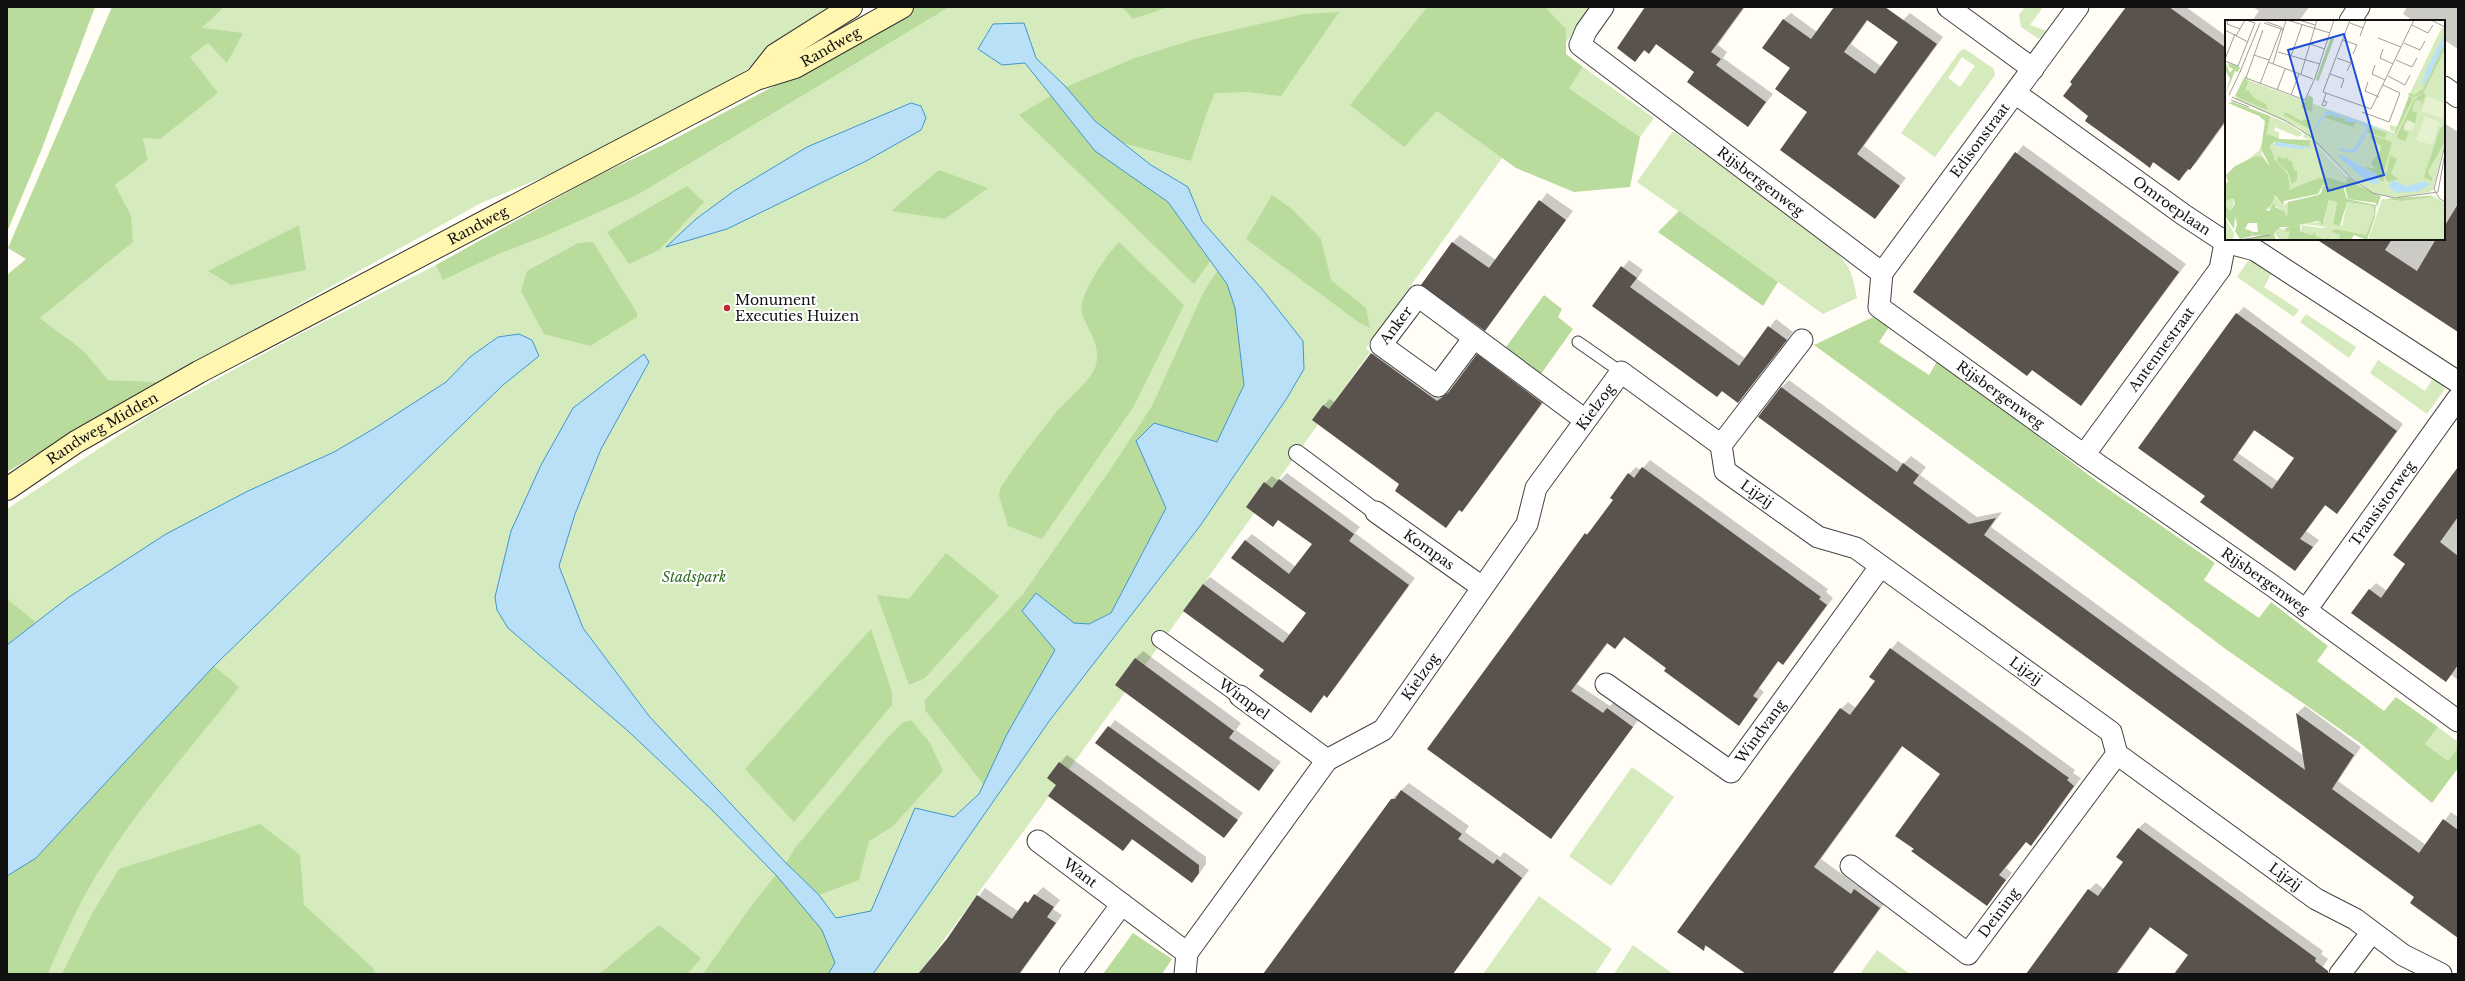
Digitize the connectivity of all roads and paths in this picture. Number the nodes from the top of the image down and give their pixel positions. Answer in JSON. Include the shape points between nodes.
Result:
{"nodes":[{"id":1,"x":850,"y":7,"type":"edge"},
{"id":2,"x":902,"y":7,"type":"edge"},
{"id":3,"x":1603,"y":7,"type":"edge"},
{"id":4,"x":1948,"y":7,"type":"edge"},
{"id":5,"x":2078,"y":7,"type":"edge"},
{"id":6,"x":2033,"y":69,"type":"junction"},
{"id":7,"x":756,"y":79,"type":"junction"},
{"id":8,"x":2445,"y":88,"type":"edge"},
{"id":9,"x":2015,"y":93,"type":"junction"},
{"id":10,"x":2458,"y":97,"type":"edge"},
{"id":11,"x":2225,"y":239,"type":"edge"},
{"id":12,"x":2226,"y":240,"type":"edge"},
{"id":13,"x":1882,"y":273,"type":"junction"},
{"id":14,"x":1474,"y":338,"type":"dead end"},
{"id":15,"x":1802,"y":340,"type":"dead end"},
{"id":16,"x":1578,"y":342,"type":"dead end"},
{"id":17,"x":199,"y":372,"type":"joint"},
{"id":18,"x":1621,"y":372,"type":"junction"},
{"id":19,"x":2458,"y":382,"type":"edge"},
{"id":20,"x":2458,"y":398,"type":"edge"},
{"id":21,"x":1585,"y":420,"type":"junction"},
{"id":22,"x":1721,"y":445,"type":"junction"},
{"id":23,"x":1297,"y":453,"type":"dead end"},
{"id":24,"x":2084,"y":455,"type":"junction"},
{"id":25,"x":7,"y":489,"type":"edge"},
{"id":26,"x":1376,"y":512,"type":"joint"},
{"id":27,"x":1880,"y":566,"type":"junction"},
{"id":28,"x":1482,"y":587,"type":"junction"},
{"id":29,"x":2306,"y":610,"type":"junction"},
{"id":30,"x":1160,"y":639,"type":"dead end"},
{"id":31,"x":1606,"y":684,"type":"dead end"},
{"id":32,"x":1240,"y":696,"type":"joint"},
{"id":33,"x":2458,"y":722,"type":"edge"},
{"id":34,"x":2117,"y":754,"type":"junction"},
{"id":35,"x":1327,"y":760,"type":"junction"},
{"id":36,"x":1038,"y":841,"type":"dead end"},
{"id":37,"x":1851,"y":866,"type":"dead end"},
{"id":38,"x":1122,"y":904,"type":"junction"},
{"id":39,"x":2372,"y":932,"type":"junction"},
{"id":40,"x":1187,"y":953,"type":"junction"},
{"id":41,"x":1070,"y":974,"type":"edge"},
{"id":42,"x":1185,"y":974,"type":"edge"},
{"id":43,"x":2340,"y":974,"type":"edge"},
{"id":44,"x":2442,"y":974,"type":"edge"}],
"edges":[{"from":1,"to":7,"type":"main road","name":"Randweg","via":[[775,55]]},
{"from":2,"to":7,"type":"main road","name":"Randweg","via":[[796,67]]},
{"from":3,"to":13,"type":"street","name":"Rijsbergenweg","via":[[1586,31],[1580,45]]},
{"from":4,"to":6,"type":"street"},
{"from":5,"to":6,"type":"street","name":"Edisonstraat"},
{"from":6,"to":9,"type":"street","name":"Edisonstraat"},
{"from":7,"to":17,"type":"main road","name":"Randweg"},
{"from":8,"to":10,"type":"street"},
{"from":9,"to":11,"type":"street","name":"Omroeplaan","via":[[2184,215]]},
{"from":9,"to":13,"type":"street","name":"Edisonstraat"},
{"from":12,"to":19,"type":"street","name":"Omroeplaan","via":[[2255,250]]},
{"from":12,"to":24,"type":"street","name":"Antennestraat","via":[[2220,269]]},
{"from":13,"to":24,"type":"street","name":"Rijsbergenweg","via":[[1879,307]]},
{"from":14,"to":21,"type":"street"},
{"from":15,"to":22,"type":"street"},
{"from":16,"to":18,"type":"lane","name":"Kielzog"},
{"from":17,"to":25,"type":"main road","name":"Randweg Midden","via":[[76,442]]},
{"from":18,"to":21,"type":"street","name":"Kielzog"},
{"from":18,"to":22,"type":"street","name":"Kielzog"},
{"from":20,"to":29,"type":"street","name":"Transistorweg"},
{"from":21,"to":28,"type":"street","name":"Kielzog","via":[[1536,488],[1527,524]]},
{"from":22,"to":27,"type":"street","name":"Lijzij","via":[[1725,471],[1818,537],[1856,548]]},
{"from":23,"to":26,"type":"street"},
{"from":24,"to":29,"type":"street","name":"Rijsbergenweg"},
{"from":26,"to":28,"type":"street","name":"Kompas"},
{"from":27,"to":31,"type":"street","name":"Windvang","via":[[1731,772]]},
{"from":27,"to":34,"type":"street","name":"Lijzij","via":[[2111,732]]},
{"from":28,"to":35,"type":"street","name":"Kielzog","via":[[1383,730]]},
{"from":29,"to":33,"type":"street","name":"Rijsbergenweg"},
{"from":30,"to":32,"type":"street","name":"Wimpel"},
{"from":32,"to":35,"type":"street","name":"Wimpel"},
{"from":34,"to":37,"type":"street","name":"Deining","via":[[1968,954]]},
{"from":34,"to":39,"type":"street","name":"Lijzij","via":[[2316,899],[2355,919]]},
{"from":35,"to":40,"type":"street","name":"Kielzog"},
{"from":36,"to":38,"type":"street","name":"Want"},
{"from":38,"to":40,"type":"street","name":"Want"},
{"from":38,"to":41,"type":"street"},
{"from":39,"to":43,"type":"street"},
{"from":39,"to":44,"type":"street","name":"Lijzij","via":[[2403,955]]},
{"from":40,"to":42,"type":"street"}]}
